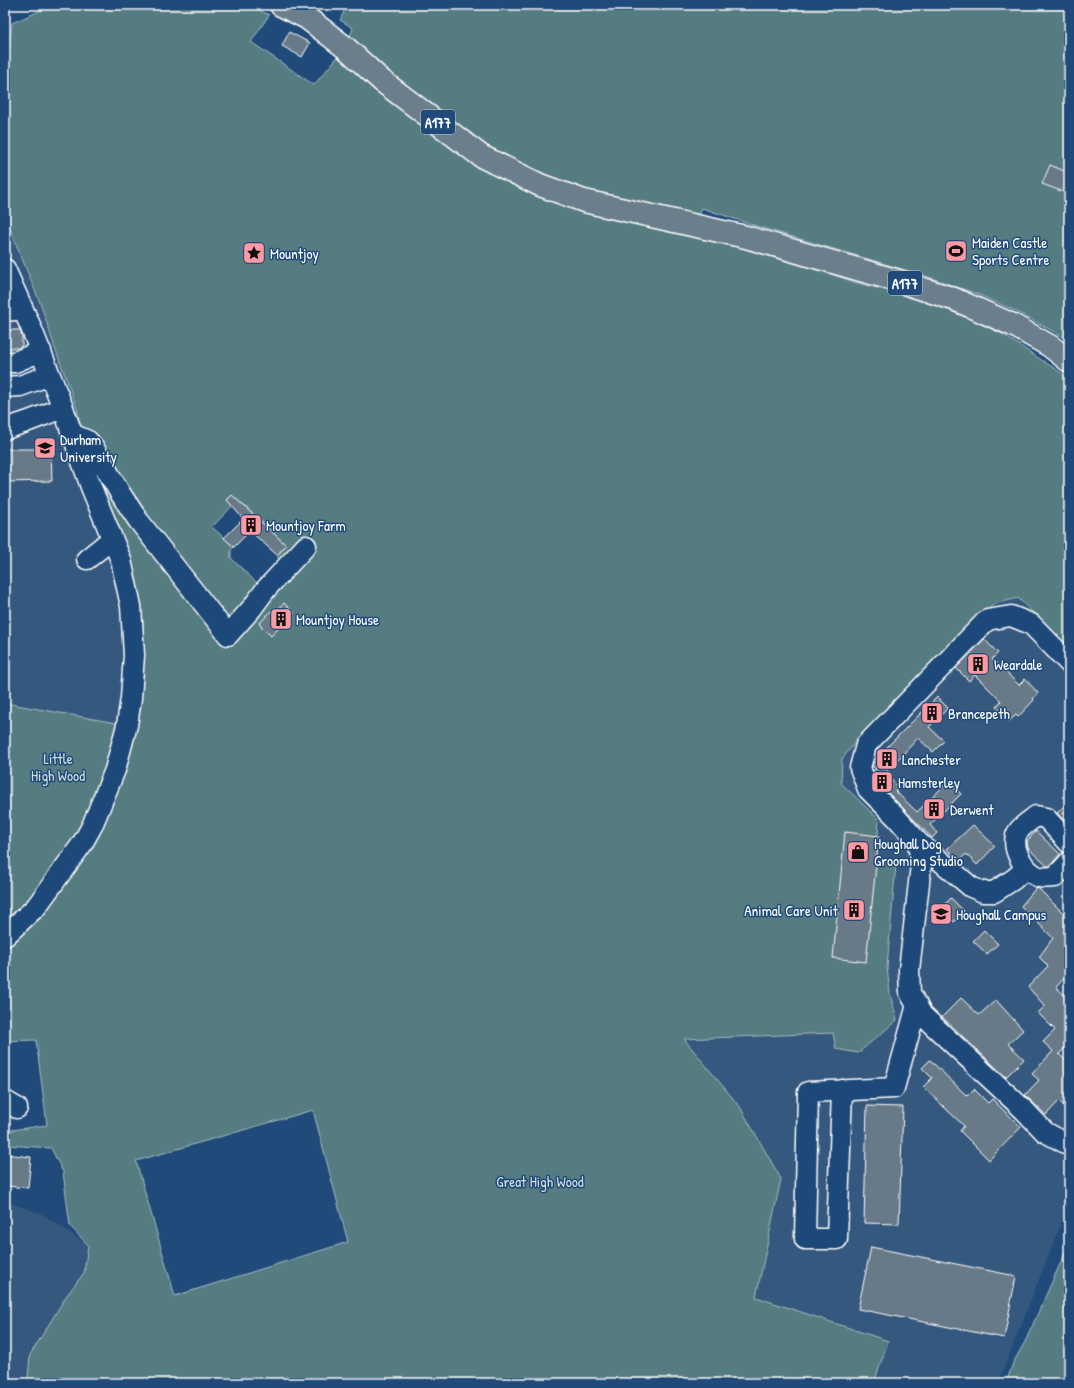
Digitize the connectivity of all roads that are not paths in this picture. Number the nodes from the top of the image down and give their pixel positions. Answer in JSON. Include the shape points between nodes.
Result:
{"nodes":[{"id":1,"x":281,"y":5,"type":"edge"},
{"id":2,"x":302,"y":11,"type":"edge"},
{"id":3,"x":5,"y":269,"type":"edge"},
{"id":4,"x":14,"y":310,"type":"edge"},
{"id":5,"x":40,"y":351,"type":"junction"},
{"id":6,"x":1069,"y":361,"type":"edge"},
{"id":7,"x":5,"y":362,"type":"edge"},
{"id":8,"x":50,"y":375,"type":"junction"},
{"id":9,"x":5,"y":387,"type":"edge"},
{"id":10,"x":62,"y":408,"type":"junction"},
{"id":11,"x":5,"y":429,"type":"edge"},
{"id":12,"x":72,"y":434,"type":"junction"},
{"id":13,"x":112,"y":539,"type":"junction"},
{"id":14,"x":306,"y":546,"type":"dead end"},
{"id":15,"x":87,"y":559,"type":"dead end"},
{"id":16,"x":1069,"y":663,"type":"edge"},
{"id":17,"x":918,"y":842,"type":"junction"},
{"id":18,"x":1069,"y":844,"type":"edge"},
{"id":19,"x":1069,"y":862,"type":"edge"},
{"id":20,"x":1026,"y":868,"type":"junction"},
{"id":21,"x":5,"y":936,"type":"edge"},
{"id":22,"x":917,"y":1005,"type":"junction"},
{"id":23,"x":842,"y":1090,"type":"junction"},
{"id":24,"x":1069,"y":1145,"type":"edge"}],
"edges":[{"from":1,"to":2,"type":"main road","number":"A177"},
{"from":2,"to":6,"type":"main road","number":"A177","via":[[382,80],[482,156],[540,185],[584,201],[746,237],[954,299],[1013,325],[1050,346]]},
{"from":3,"to":4,"type":"lane"},
{"from":4,"to":5,"type":"lane"},
{"from":5,"to":7,"type":"lane","via":[[15,362]]},
{"from":5,"to":8,"type":"lane"},
{"from":8,"to":9,"type":"lane","via":[[20,386]]},
{"from":8,"to":10,"type":"lane"},
{"from":10,"to":11,"type":"lane"},
{"from":10,"to":12,"type":"lane"},
{"from":12,"to":13,"type":"lane"},
{"from":12,"to":14,"type":"lane","via":[[88,441],[94,448],[138,520],[228,635]]},
{"from":13,"to":15,"type":"lane"},
{"from":13,"to":21,"type":"lane","via":[[121,560],[132,606],[134,655],[129,712],[115,770],[82,844],[36,907]]},
{"from":16,"to":17,"type":"lane","via":[[1031,624],[1011,616],[988,620],[866,745],[860,768],[868,789]]},
{"from":17,"to":20,"type":"lane","via":[[971,887],[984,892],[994,892]]},
{"from":17,"to":22,"type":"lane","via":[[921,866],[909,970],[910,993]]},
{"from":18,"to":20,"type":"lane","via":[[1046,818],[1036,816],[1016,835],[1020,860]]},
{"from":19,"to":20,"type":"lane","via":[[1055,877],[1040,877]]},
{"from":22,"to":23,"type":"lane","via":[[894,1088]]},
{"from":22,"to":24,"type":"lane","via":[[922,1015],[1045,1132]]},
{"from":23,"to":23,"type":"lane","via":[[808,1092],[805,1240],[837,1240]]}]}
